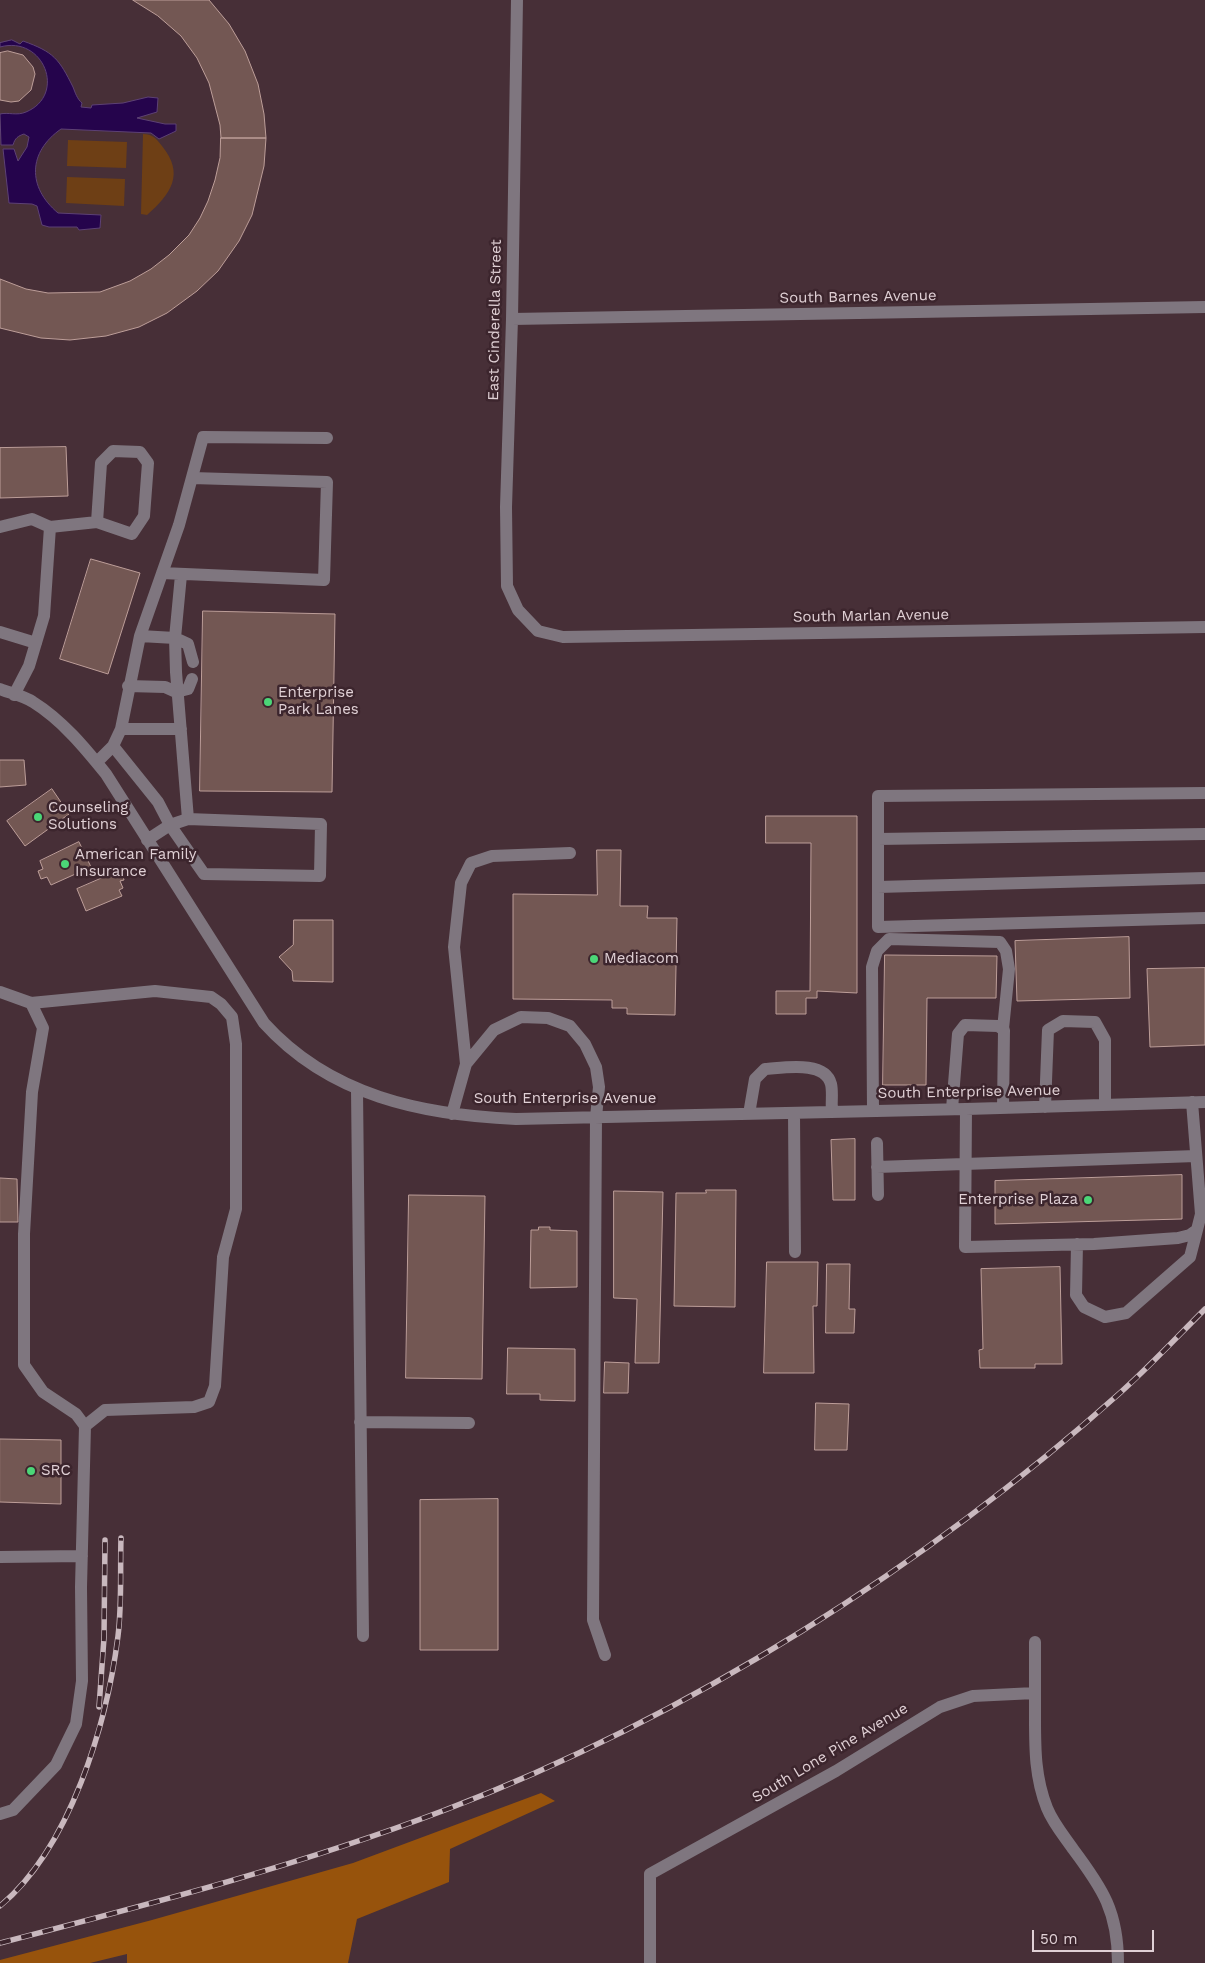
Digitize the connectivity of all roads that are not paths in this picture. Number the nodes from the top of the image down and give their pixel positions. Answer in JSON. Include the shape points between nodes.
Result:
{"nodes":[{"id":1,"x":517,"y":0,"type":"edge"},
{"id":2,"x":1205,"y":306,"type":"edge"},
{"id":3,"x":512,"y":319,"type":"junction"},
{"id":4,"x":327,"y":438,"type":"dead end"},
{"id":5,"x":192,"y":478,"type":"junction"},
{"id":6,"x":97,"y":522,"type":"junction"},
{"id":7,"x":0,"y":527,"type":"edge"},
{"id":8,"x":50,"y":527,"type":"junction"},
{"id":9,"x":162,"y":573,"type":"junction"},
{"id":10,"x":181,"y":575,"type":"junction"},
{"id":11,"x":1205,"y":627,"type":"edge"},
{"id":12,"x":0,"y":632,"type":"edge"},
{"id":13,"x":538,"y":632,"type":"joint"},
{"id":14,"x":140,"y":636,"type":"junction"},
{"id":15,"x":175,"y":638,"type":"junction"},
{"id":16,"x":36,"y":643,"type":"junction"},
{"id":17,"x":193,"y":662,"type":"dead end"},
{"id":18,"x":192,"y":679,"type":"dead end"},
{"id":19,"x":128,"y":686,"type":"junction"},
{"id":20,"x":0,"y":689,"type":"edge"},
{"id":21,"x":176,"y":692,"type":"junction"},
{"id":22,"x":14,"y":695,"type":"junction"},
{"id":23,"x":121,"y":729,"type":"junction"},
{"id":24,"x":181,"y":729,"type":"junction"},
{"id":25,"x":113,"y":746,"type":"junction"},
{"id":26,"x":97,"y":762,"type":"junction"},
{"id":27,"x":1205,"y":794,"type":"edge"},
{"id":28,"x":188,"y":819,"type":"junction"},
{"id":29,"x":170,"y":825,"type":"junction"},
{"id":30,"x":1205,"y":834,"type":"edge"},
{"id":31,"x":878,"y":839,"type":"junction"},
{"id":32,"x":147,"y":840,"type":"junction"},
{"id":33,"x":570,"y":854,"type":"dead end"},
{"id":34,"x":1205,"y":878,"type":"edge"},
{"id":35,"x":878,"y":887,"type":"junction"},
{"id":36,"x":1205,"y":918,"type":"edge"},
{"id":37,"x":0,"y":992,"type":"edge"},
{"id":38,"x":31,"y":1003,"type":"junction"},
{"id":39,"x":1003,"y":1029,"type":"junction"},
{"id":40,"x":466,"y":1064,"type":"junction"},
{"id":41,"x":357,"y":1090,"type":"junction"},
{"id":42,"x":1199,"y":1102,"type":"edge"},
{"id":43,"x":1105,"y":1105,"type":"junction"},
{"id":44,"x":1046,"y":1107,"type":"junction"},
{"id":45,"x":1002,"y":1108,"type":"junction"},
{"id":46,"x":952,"y":1109,"type":"junction"},
{"id":47,"x":966,"y":1109,"type":"junction"},
{"id":48,"x":873,"y":1111,"type":"junction"},
{"id":49,"x":832,"y":1112,"type":"junction"},
{"id":50,"x":794,"y":1113,"type":"junction"},
{"id":51,"x":452,"y":1114,"type":"junction"},
{"id":52,"x":749,"y":1114,"type":"junction"},
{"id":53,"x":596,"y":1117,"type":"junction"},
{"id":54,"x":876,"y":1143,"type":"dead end"},
{"id":55,"x":1196,"y":1156,"type":"junction"},
{"id":56,"x":966,"y":1163,"type":"junction"},
{"id":57,"x":877,"y":1168,"type":"junction"},
{"id":58,"x":878,"y":1195,"type":"dead end"},
{"id":59,"x":1197,"y":1230,"type":"junction"},
{"id":60,"x":1077,"y":1244,"type":"junction"},
{"id":61,"x":795,"y":1252,"type":"dead end"},
{"id":62,"x":360,"y":1422,"type":"junction"},
{"id":63,"x":469,"y":1423,"type":"dead end"},
{"id":64,"x":84,"y":1426,"type":"junction"},
{"id":65,"x":82,"y":1556,"type":"junction"},
{"id":66,"x":0,"y":1557,"type":"edge"},
{"id":67,"x":363,"y":1636,"type":"dead end"},
{"id":68,"x":1035,"y":1642,"type":"dead end"},
{"id":69,"x":605,"y":1656,"type":"dead end"},
{"id":70,"x":1035,"y":1693,"type":"junction"},
{"id":71,"x":0,"y":1814,"type":"edge"},
{"id":72,"x":650,"y":1963,"type":"edge"},
{"id":73,"x":1118,"y":1963,"type":"edge"}],
"edges":[{"from":1,"to":3,"type":"street","name":"East Cinderella Street"},
{"from":2,"to":3,"type":"street","name":"South Barnes Avenue"},
{"from":3,"to":13,"type":"street","name":"East Cinderella Street","via":[[507,586],[518,610]]},
{"from":4,"to":5,"type":"street","via":[[203,436]]},
{"from":5,"to":9,"type":"street"},
{"from":5,"to":10,"type":"street","via":[[327,482],[324,580]]},
{"from":6,"to":6,"type":"street","via":[[132,534],[144,516],[148,463],[140,452],[113,451],[102,463]]},
{"from":6,"to":8,"type":"street"},
{"from":7,"to":8,"type":"street","via":[[32,519]]},
{"from":8,"to":16,"type":"street","via":[[44,616]]},
{"from":9,"to":10,"type":"street"},
{"from":9,"to":14,"type":"street"},
{"from":10,"to":15,"type":"street"},
{"from":11,"to":13,"type":"street","name":"South Marlan Avenue","via":[[563,637]]},
{"from":12,"to":16,"type":"street"},
{"from":14,"to":15,"type":"street"},
{"from":14,"to":19,"type":"street"},
{"from":15,"to":17,"type":"street","via":[[188,644]]},
{"from":15,"to":21,"type":"street"},
{"from":16,"to":22,"type":"street","via":[[30,666]]},
{"from":18,"to":21,"type":"street","via":[[188,689]]},
{"from":19,"to":21,"type":"street","via":[[165,687]]},
{"from":19,"to":23,"type":"street"},
{"from":20,"to":22,"type":"street","name":"South Enterprise Avenue"},
{"from":21,"to":24,"type":"street"},
{"from":22,"to":26,"type":"street","name":"South Enterprise Avenue","via":[[32,701],[52,717]]},
{"from":23,"to":24,"type":"street"},
{"from":23,"to":25,"type":"street"},
{"from":24,"to":28,"type":"street"},
{"from":25,"to":26,"type":"street"},
{"from":25,"to":29,"type":"street","via":[[158,802]]},
{"from":26,"to":32,"type":"street","name":"South Enterprise Avenue"},
{"from":27,"to":31,"type":"street","via":[[878,796]]},
{"from":28,"to":29,"type":"street"},
{"from":28,"to":29,"type":"street","via":[[321,824],[320,876],[204,874]]},
{"from":29,"to":32,"type":"street"},
{"from":30,"to":31,"type":"street"},
{"from":31,"to":35,"type":"street"},
{"from":32,"to":41,"type":"street","name":"South Enterprise Avenue","via":[[264,1023],[304,1061]]},
{"from":33,"to":40,"type":"street","via":[[492,856],[471,863],[461,883],[454,947]]},
{"from":34,"to":35,"type":"street"},
{"from":35,"to":36,"type":"street","via":[[878,927]]},
{"from":37,"to":38,"type":"street"},
{"from":38,"to":64,"type":"street","via":[[43,1028],[32,1092],[24,1234],[24,1365],[43,1392],[76,1414]]},
{"from":38,"to":64,"type":"street","via":[[155,991],[211,997],[222,1004],[232,1017],[236,1044],[236,1210],[223,1257],[215,1386],[209,1402],[194,1407],[106,1410]]},
{"from":39,"to":45,"type":"street"},
{"from":39,"to":46,"type":"street","via":[[965,1025],[958,1034]]},
{"from":39,"to":48,"type":"street","via":[[1009,969],[1006,951],[1000,942],[889,938],[877,951],[872,967]]},
{"from":40,"to":51,"type":"street"},
{"from":40,"to":53,"type":"street","via":[[494,1030],[521,1018],[548,1018],[570,1026],[585,1044],[596,1067],[599,1086]]},
{"from":41,"to":51,"type":"street","name":"South Enterprise Avenue","via":[[409,1106]]},
{"from":41,"to":62,"type":"street"},
{"from":42,"to":43,"type":"street","name":"South Enterprise Avenue"},
{"from":42,"to":55,"type":"street"},
{"from":43,"to":44,"type":"street","name":"South Enterprise Avenue"},
{"from":43,"to":44,"type":"street","via":[[1102,1034],[1096,1022],[1063,1021],[1048,1030]]},
{"from":44,"to":45,"type":"street","name":"South Enterprise Avenue"},
{"from":45,"to":47,"type":"street","name":"South Enterprise Avenue"},
{"from":46,"to":47,"type":"street","name":"South Enterprise Avenue"},
{"from":46,"to":48,"type":"street","name":"South Enterprise Avenue"},
{"from":47,"to":56,"type":"street"},
{"from":48,"to":49,"type":"street","name":"South Enterprise Avenue"},
{"from":49,"to":50,"type":"street","name":"South Enterprise Avenue"},
{"from":49,"to":52,"type":"street","via":[[831,1083],[826,1074],[810,1067],[766,1068],[755,1079]]},
{"from":50,"to":52,"type":"street","name":"South Enterprise Avenue"},
{"from":50,"to":61,"type":"street"},
{"from":51,"to":53,"type":"street","name":"South Enterprise Avenue","via":[[516,1118]]},
{"from":52,"to":53,"type":"street","name":"South Enterprise Avenue"},
{"from":53,"to":69,"type":"street","via":[[593,1620]]},
{"from":54,"to":57,"type":"street"},
{"from":55,"to":56,"type":"street"},
{"from":55,"to":59,"type":"street","via":[[1201,1214]]},
{"from":56,"to":57,"type":"street"},
{"from":56,"to":60,"type":"street","via":[[965,1247]]},
{"from":57,"to":58,"type":"street"},
{"from":59,"to":60,"type":"street","via":[[1178,1238]]},
{"from":59,"to":60,"type":"street","via":[[1190,1258],[1126,1313],[1105,1317],[1084,1307],[1076,1295]]},
{"from":62,"to":63,"type":"street"},
{"from":62,"to":67,"type":"street"},
{"from":64,"to":65,"type":"street"},
{"from":65,"to":66,"type":"street"},
{"from":65,"to":71,"type":"street","via":[[82,1681],[76,1724],[56,1765],[13,1810]]},
{"from":68,"to":70,"type":"street"},
{"from":70,"to":72,"type":"street","name":"South Lone Pine Avenue","via":[[972,1696],[940,1707],[820,1780],[650,1874]]},
{"from":70,"to":73,"type":"street","via":[[1038,1783],[1054,1822],[1106,1897],[1115,1922]]}]}
